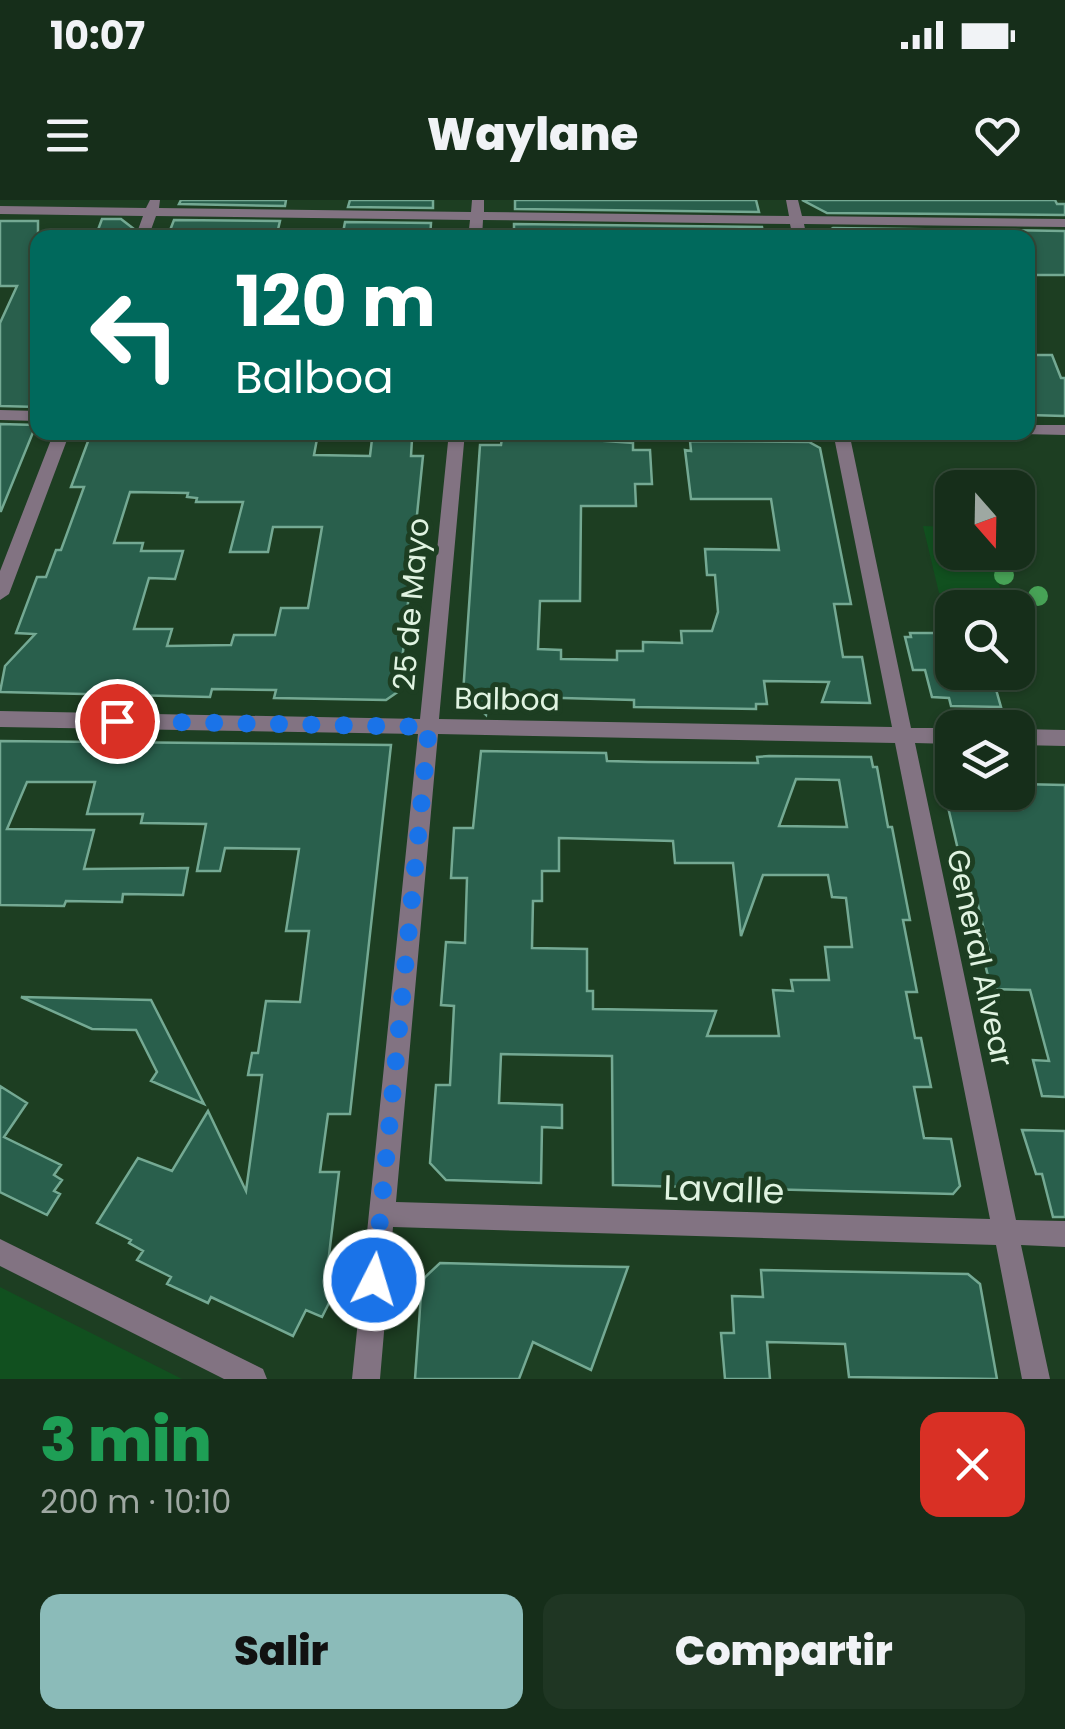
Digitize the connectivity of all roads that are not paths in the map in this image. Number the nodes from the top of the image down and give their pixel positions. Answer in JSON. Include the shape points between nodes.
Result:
{"nodes":[{"id":1,"x":478,"y":200,"type":"edge"},
{"id":2,"x":792,"y":200,"type":"edge"},
{"id":3,"x":153,"y":206,"type":"edge"},
{"id":4,"x":0,"y":210,"type":"edge"},
{"id":5,"x":477,"y":216,"type":"junction"},
{"id":6,"x":796,"y":220,"type":"junction"},
{"id":7,"x":1065,"y":224,"type":"edge"},
{"id":8,"x":143,"y":230,"type":"edge"},
{"id":9,"x":476,"y":230,"type":"edge"},
{"id":10,"x":798,"y":230,"type":"edge"},
{"id":11,"x":0,"y":416,"type":"edge"},
{"id":12,"x":30,"y":416,"type":"edge"},
{"id":13,"x":1035,"y":430,"type":"edge"},
{"id":14,"x":1065,"y":430,"type":"edge"},
{"id":15,"x":59,"y":440,"type":"edge"},
{"id":16,"x":456,"y":440,"type":"edge"},
{"id":17,"x":843,"y":440,"type":"edge"},
{"id":18,"x":0,"y":594,"type":"edge"},
{"id":19,"x":0,"y":719,"type":"edge"},
{"id":20,"x":429,"y":727,"type":"junction"},
{"id":21,"x":904,"y":736,"type":"junction"},
{"id":22,"x":935,"y":736,"type":"edge"},
{"id":23,"x":1035,"y":737,"type":"edge"},
{"id":24,"x":1065,"y":738,"type":"edge"},
{"id":25,"x":380,"y":1214,"type":"junction"},
{"id":26,"x":1006,"y":1232,"type":"junction"},
{"id":27,"x":1065,"y":1234,"type":"edge"},
{"id":28,"x":0,"y":1252,"type":"edge"},
{"id":29,"x":253,"y":1379,"type":"edge"},
{"id":30,"x":366,"y":1379,"type":"edge"},
{"id":31,"x":1036,"y":1379,"type":"edge"}],
"edges":[{"from":1,"to":5,"type":"street"},
{"from":2,"to":6,"type":"street"},
{"from":3,"to":4,"type":"street"},
{"from":3,"to":5,"type":"street"},
{"from":3,"to":8,"type":"street"},
{"from":5,"to":6,"type":"street"},
{"from":5,"to":9,"type":"street"},
{"from":6,"to":7,"type":"street"},
{"from":6,"to":10,"type":"street"},
{"from":11,"to":12,"type":"street"},
{"from":13,"to":14,"type":"street"},
{"from":15,"to":18,"type":"street"},
{"from":16,"to":20,"type":"street","name":"25 de Mayo"},
{"from":17,"to":21,"type":"street","name":"General Alvear"},
{"from":19,"to":20,"type":"street","name":"Balboa"},
{"from":20,"to":21,"type":"street","name":"Balboa"},
{"from":20,"to":25,"type":"street","name":"25 de Mayo"},
{"from":21,"to":22,"type":"street","name":"Balboa"},
{"from":21,"to":26,"type":"street","name":"General Alvear"},
{"from":23,"to":24,"type":"street"},
{"from":25,"to":26,"type":"street","name":"Lavalle"},
{"from":25,"to":30,"type":"street","name":"25 de Mayo"},
{"from":26,"to":27,"type":"street","name":"Lavalle"},
{"from":26,"to":31,"type":"street","name":"General Alvear"},
{"from":28,"to":29,"type":"street"}]}
